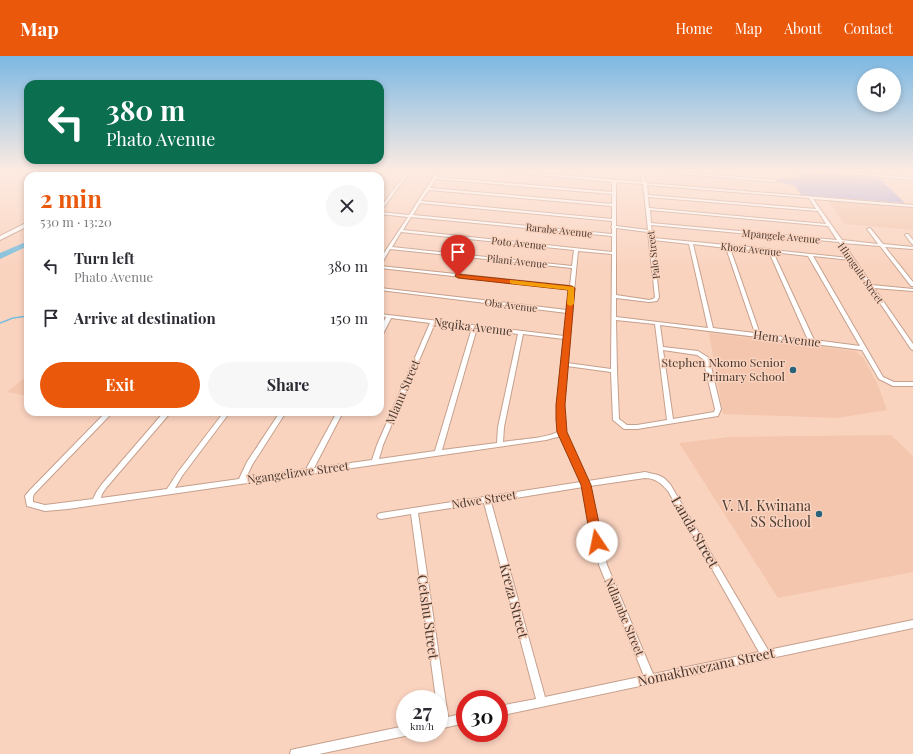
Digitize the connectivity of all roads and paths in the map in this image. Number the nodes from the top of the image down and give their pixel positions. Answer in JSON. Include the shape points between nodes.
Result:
{"nodes":[{"id":1,"x":419,"y":202,"type":"edge"},
{"id":2,"x":425,"y":203,"type":"edge"},
{"id":3,"x":576,"y":203,"type":"edge"},
{"id":4,"x":614,"y":203,"type":"edge"},
{"id":5,"x":647,"y":203,"type":"edge"},
{"id":6,"x":727,"y":203,"type":"edge"},
{"id":7,"x":813,"y":203,"type":"edge"},
{"id":8,"x":874,"y":203,"type":"edge"},
{"id":9,"x":614,"y":206,"type":"junction"},
{"id":10,"x":913,"y":206,"type":"edge"},
{"id":11,"x":648,"y":209,"type":"junction"},
{"id":12,"x":818,"y":210,"type":"junction"},
{"id":13,"x":384,"y":213,"type":"edge"},
{"id":14,"x":410,"y":216,"type":"junction"},
{"id":15,"x":613,"y":220,"type":"junction"},
{"id":16,"x":649,"y":224,"type":"junction"},
{"id":17,"x":828,"y":225,"type":"junction"},
{"id":18,"x":24,"y":226,"type":"edge"},
{"id":19,"x":613,"y":227,"type":"junction"},
{"id":20,"x":869,"y":229,"type":"dead end"},
{"id":21,"x":401,"y":231,"type":"junction"},
{"id":22,"x":650,"y":231,"type":"junction"},
{"id":23,"x":906,"y":235,"type":"dead end"},
{"id":24,"x":613,"y":236,"type":"junction"},
{"id":25,"x":0,"y":238,"type":"edge"},
{"id":26,"x":652,"y":239,"type":"junction"},
{"id":27,"x":839,"y":241,"type":"junction"},
{"id":28,"x":691,"y":243,"type":"junction"},
{"id":29,"x":913,"y":243,"type":"edge"},
{"id":30,"x":881,"y":245,"type":"junction"},
{"id":31,"x":728,"y":247,"type":"junction"},
{"id":32,"x":389,"y":248,"type":"junction"},
{"id":33,"x":913,"y":248,"type":"edge"},
{"id":34,"x":576,"y":249,"type":"junction"},
{"id":35,"x":770,"y":250,"type":"junction"},
{"id":36,"x":613,"y":253,"type":"junction"},
{"id":37,"x":810,"y":255,"type":"junction"},
{"id":38,"x":384,"y":256,"type":"edge"},
{"id":39,"x":851,"y":258,"type":"junction"},
{"id":40,"x":384,"y":267,"type":"edge"},
{"id":41,"x":574,"y":267,"type":"junction"},
{"id":42,"x":913,"y":285,"type":"edge"},
{"id":43,"x":871,"y":286,"type":"junction"},
{"id":44,"x":572,"y":288,"type":"junction"},
{"id":45,"x":384,"y":289,"type":"edge"},
{"id":46,"x":913,"y":290,"type":"edge"},
{"id":47,"x":614,"y":296,"type":"junction"},
{"id":48,"x":570,"y":312,"type":"junction"},
{"id":49,"x":384,"y":315,"type":"edge"},
{"id":50,"x":389,"y":316,"type":"junction"},
{"id":51,"x":614,"y":318,"type":"junction"},
{"id":52,"x":433,"y":322,"type":"junction"},
{"id":53,"x":657,"y":324,"type":"junction"},
{"id":54,"x":384,"y":326,"type":"edge"},
{"id":55,"x":475,"y":327,"type":"junction"},
{"id":56,"x":711,"y":329,"type":"junction"},
{"id":57,"x":520,"y":333,"type":"junction"},
{"id":58,"x":758,"y":335,"type":"junction"},
{"id":59,"x":567,"y":338,"type":"junction"},
{"id":60,"x":812,"y":342,"type":"junction"},
{"id":61,"x":660,"y":348,"type":"junction"},
{"id":62,"x":863,"y":348,"type":"junction"},
{"id":63,"x":913,"y":348,"type":"edge"},
{"id":64,"x":565,"y":364,"type":"junction"},
{"id":65,"x":614,"y":371,"type":"junction"},
{"id":66,"x":913,"y":384,"type":"edge"},
{"id":67,"x":106,"y":416,"type":"edge"},
{"id":68,"x":165,"y":416,"type":"edge"},
{"id":69,"x":224,"y":416,"type":"edge"},
{"id":70,"x":280,"y":416,"type":"edge"},
{"id":71,"x":338,"y":416,"type":"edge"},
{"id":72,"x":670,"y":422,"type":"junction"},
{"id":73,"x":562,"y":432,"type":"junction"},
{"id":74,"x":500,"y":444,"type":"junction"},
{"id":75,"x":438,"y":453,"type":"junction"},
{"id":76,"x":375,"y":462,"type":"junction"},
{"id":77,"x":309,"y":471,"type":"junction"},
{"id":78,"x":241,"y":482,"type":"junction"},
{"id":79,"x":586,"y":485,"type":"junction"},
{"id":80,"x":169,"y":492,"type":"junction"},
{"id":81,"x":487,"y":500,"type":"junction"},
{"id":82,"x":96,"y":502,"type":"junction"},
{"id":83,"x":414,"y":511,"type":"junction"},
{"id":84,"x":381,"y":516,"type":"dead end"},
{"id":85,"x":913,"y":624,"type":"edge"},
{"id":86,"x":765,"y":654,"type":"junction"},
{"id":87,"x":650,"y":679,"type":"junction"},
{"id":88,"x":437,"y":690,"type":"edge"},
{"id":89,"x":541,"y":701,"type":"junction"},
{"id":90,"x":508,"y":708,"type":"edge"},
{"id":91,"x":396,"y":733,"type":"edge"},
{"id":92,"x":295,"y":754,"type":"edge"}],
"edges":[{"from":1,"to":14,"type":"street"},
{"from":2,"to":15,"type":"street"},
{"from":3,"to":9,"type":"street"},
{"from":4,"to":9,"type":"street"},
{"from":5,"to":11,"type":"street","name":"Palo Street"},
{"from":6,"to":12,"type":"street"},
{"from":7,"to":12,"type":"street","name":"Hlungulu Street"},
{"from":8,"to":10,"type":"street"},
{"from":9,"to":15,"type":"street"},
{"from":11,"to":16,"type":"street","name":"Palo Street"},
{"from":11,"to":17,"type":"street"},
{"from":12,"to":17,"type":"street","name":"Hlungulu Street"},
{"from":13,"to":14,"type":"street","name":"Rarabe Avenue"},
{"from":14,"to":21,"type":"street"},
{"from":14,"to":24,"type":"street","name":"Rarabe Avenue"},
{"from":15,"to":19,"type":"street"},
{"from":16,"to":22,"type":"street","name":"Palo Street"},
{"from":16,"to":27,"type":"street","name":"Mpangele Avenue"},
{"from":17,"to":27,"type":"street","name":"Hlungulu Street"},
{"from":18,"to":25,"type":"street"},
{"from":19,"to":22,"type":"street"},
{"from":19,"to":24,"type":"street"},
{"from":20,"to":30,"type":"street"},
{"from":21,"to":32,"type":"street"},
{"from":21,"to":34,"type":"street","name":"Poto Avenue"},
{"from":22,"to":26,"type":"street","name":"Palo Street"},
{"from":23,"to":29,"type":"street"},
{"from":24,"to":36,"type":"street"},
{"from":26,"to":28,"type":"street","name":"Khozi Avenue"},
{"from":26,"to":47,"type":"street","name":"Palo Street","via":[[657,299],[649,301]]},
{"from":27,"to":30,"type":"street","name":"Mpangele Avenue"},
{"from":27,"to":39,"type":"street","name":"Hlungulu Street"},
{"from":28,"to":31,"type":"street","name":"Khozi Avenue"},
{"from":28,"to":56,"type":"street"},
{"from":30,"to":33,"type":"street","name":"Mpangele Avenue"},
{"from":30,"to":42,"type":"street"},
{"from":31,"to":35,"type":"street","name":"Khozi Avenue"},
{"from":31,"to":58,"type":"street"},
{"from":32,"to":38,"type":"street"},
{"from":32,"to":41,"type":"street","name":"Pilani Avenue"},
{"from":34,"to":36,"type":"street","name":"Poto Avenue"},
{"from":34,"to":41,"type":"street","name":"Ndlambe Street"},
{"from":35,"to":37,"type":"street","name":"Khozi Avenue"},
{"from":35,"to":60,"type":"street"},
{"from":36,"to":47,"type":"street"},
{"from":37,"to":39,"type":"street","name":"Khozi Avenue"},
{"from":37,"to":62,"type":"street"},
{"from":39,"to":43,"type":"street","name":"Hlungulu Street"},
{"from":40,"to":44,"type":"street"},
{"from":41,"to":44,"type":"street","name":"Ndlambe Street"},
{"from":43,"to":46,"type":"street"},
{"from":43,"to":63,"type":"street","name":"Hlungulu Street"},
{"from":44,"to":48,"type":"street","name":"Ndlambe Street"},
{"from":45,"to":48,"type":"street","name":"Oba Avenue"},
{"from":47,"to":51,"type":"street"},
{"from":48,"to":59,"type":"street","name":"Ndlambe Street"},
{"from":49,"to":50,"type":"street","name":"Ngqika Avenue"},
{"from":50,"to":52,"type":"street","name":"Ngqika Avenue"},
{"from":50,"to":54,"type":"street"},
{"from":51,"to":53,"type":"street","name":"Hem Avenue"},
{"from":51,"to":65,"type":"street"},
{"from":52,"to":55,"type":"street","name":"Ngqika Avenue"},
{"from":52,"to":76,"type":"street","name":"Mlanu Street"},
{"from":53,"to":56,"type":"street","name":"Hem Avenue"},
{"from":53,"to":61,"type":"street"},
{"from":55,"to":57,"type":"street","name":"Ngqika Avenue"},
{"from":55,"to":75,"type":"street"},
{"from":56,"to":58,"type":"street","name":"Hem Avenue"},
{"from":57,"to":59,"type":"street","name":"Ngqika Avenue"},
{"from":57,"to":74,"type":"street","via":[[501,427]]},
{"from":58,"to":60,"type":"street","name":"Hem Avenue"},
{"from":59,"to":64,"type":"street","name":"Ndlambe Street"},
{"from":60,"to":62,"type":"street","name":"Hem Avenue"},
{"from":61,"to":72,"type":"street"},
{"from":61,"to":72,"type":"street","via":[[698,353],[706,358],[718,410],[713,416]]},
{"from":62,"to":66,"type":"street","via":[[881,378],[893,384]]},
{"from":64,"to":65,"type":"street"},
{"from":64,"to":73,"type":"street","name":"Ndlambe Street","via":[[560,413]]},
{"from":65,"to":72,"type":"street","via":[[616,420],[631,428]]},
{"from":67,"to":82,"type":"street","name":"Ngangelizwe Street","via":[[29,496],[30,504],[34,506],[54,508]]},
{"from":68,"to":82,"type":"street","via":[[104,486]]},
{"from":69,"to":80,"type":"street"},
{"from":70,"to":78,"type":"street","via":[[249,464]]},
{"from":71,"to":77,"type":"street"},
{"from":73,"to":74,"type":"street","name":"Ngangelizwe Street","via":[[557,436]]},
{"from":73,"to":79,"type":"street","name":"Ndlambe Street"},
{"from":74,"to":75,"type":"street","name":"Ngangelizwe Street"},
{"from":75,"to":76,"type":"street","name":"Ngangelizwe Street"},
{"from":76,"to":77,"type":"street","name":"Ngangelizwe Street"},
{"from":77,"to":78,"type":"street","name":"Ngangelizwe Street"},
{"from":78,"to":80,"type":"street","name":"Ngangelizwe Street"},
{"from":79,"to":81,"type":"street","name":"Ndwe Street"},
{"from":79,"to":86,"type":"street","name":"Landa Street","via":[[645,475],[653,475],[666,482]]},
{"from":79,"to":87,"type":"street","name":"Ndlambe Street","via":[[603,565]]},
{"from":80,"to":82,"type":"street","name":"Ngangelizwe Street"},
{"from":81,"to":83,"type":"street","name":"Ndwe Street"},
{"from":81,"to":89,"type":"street","name":"Kreza Street"},
{"from":83,"to":84,"type":"street","name":"Ndwe Street"},
{"from":83,"to":88,"type":"street","name":"Cetshu Street"},
{"from":85,"to":86,"type":"street","name":"Nomakhwezana Street"},
{"from":86,"to":87,"type":"street","name":"Nomakhwezana Street"},
{"from":87,"to":89,"type":"street","name":"Nomakhwezana Street"},
{"from":89,"to":90,"type":"street","name":"Nomakhwezana Street"},
{"from":91,"to":92,"type":"street"}]}
